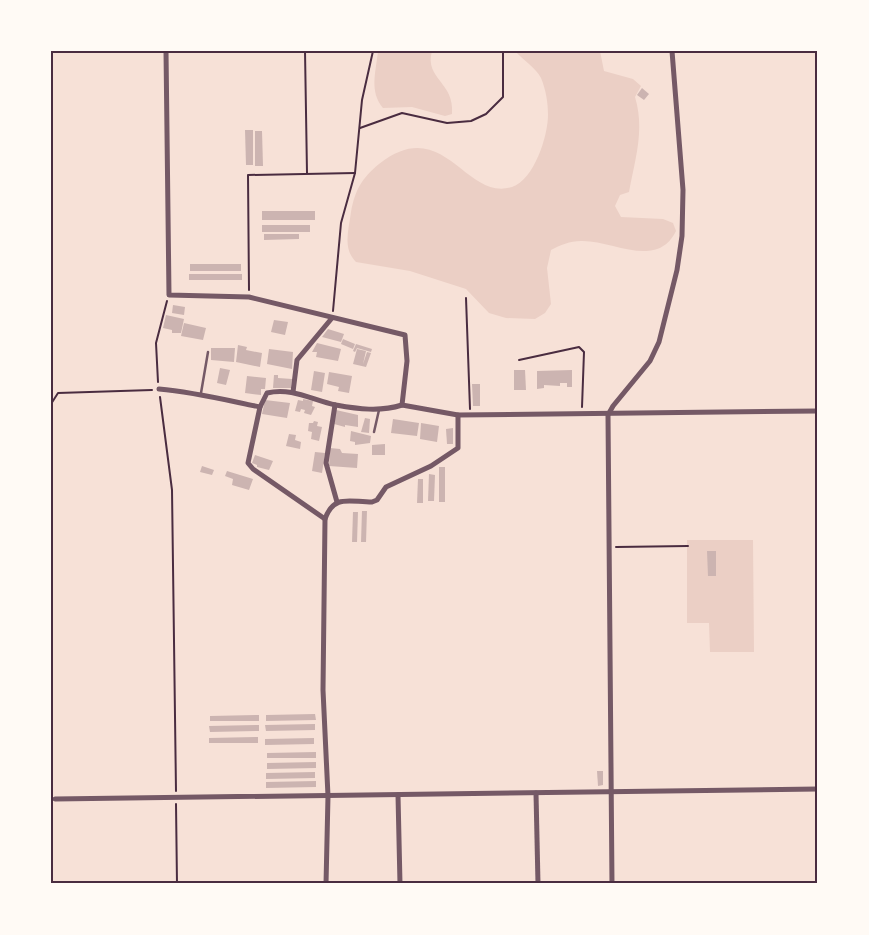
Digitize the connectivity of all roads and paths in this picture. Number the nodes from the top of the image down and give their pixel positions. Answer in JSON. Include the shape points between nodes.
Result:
{"nodes":[{"id":1,"x":166,"y":51,"type":"edge"},
{"id":2,"x":305,"y":51,"type":"edge"},
{"id":3,"x":373,"y":51,"type":"edge"},
{"id":4,"x":503,"y":51,"type":"edge"},
{"id":5,"x":672,"y":51,"type":"edge"},
{"id":6,"x":360,"y":128,"type":"junction"},
{"id":7,"x":306,"y":173,"type":"junction"},
{"id":8,"x":355,"y":173,"type":"junction"},
{"id":9,"x":169,"y":295,"type":"junction"},
{"id":10,"x":249,"y":298,"type":"junction"},
{"id":11,"x":466,"y":298,"type":"dead end"},
{"id":12,"x":332,"y":318,"type":"junction"},
{"id":13,"x":208,"y":352,"type":"dead end"},
{"id":14,"x":519,"y":360,"type":"dead end"},
{"id":15,"x":159,"y":389,"type":"junction"},
{"id":16,"x":293,"y":392,"type":"junction"},
{"id":17,"x":201,"y":393,"type":"junction"},
{"id":18,"x":51,"y":404,"type":"edge"},
{"id":19,"x":335,"y":405,"type":"junction"},
{"id":20,"x":402,"y":405,"type":"junction"},
{"id":21,"x":260,"y":407,"type":"junction"},
{"id":22,"x":379,"y":410,"type":"junction"},
{"id":23,"x":818,"y":411,"type":"edge"},
{"id":24,"x":470,"y":414,"type":"junction"},
{"id":25,"x":582,"y":414,"type":"junction"},
{"id":26,"x":458,"y":415,"type":"junction"},
{"id":27,"x":608,"y":415,"type":"junction"},
{"id":28,"x":374,"y":432,"type":"dead end"},
{"id":29,"x":337,"y":502,"type":"junction"},
{"id":30,"x":325,"y":519,"type":"junction"},
{"id":31,"x":688,"y":546,"type":"dead end"},
{"id":32,"x":609,"y":547,"type":"junction"},
{"id":33,"x":818,"y":789,"type":"edge"},
{"id":34,"x":611,"y":792,"type":"junction"},
{"id":35,"x":536,"y":793,"type":"junction"},
{"id":36,"x":398,"y":794,"type":"junction"},
{"id":37,"x":328,"y":796,"type":"junction"},
{"id":38,"x":176,"y":798,"type":"junction"},
{"id":39,"x":55,"y":799,"type":"dead end"},
{"id":40,"x":177,"y":884,"type":"edge"},
{"id":41,"x":326,"y":884,"type":"edge"},
{"id":42,"x":400,"y":884,"type":"edge"},
{"id":43,"x":538,"y":884,"type":"edge"},
{"id":44,"x":612,"y":884,"type":"edge"}],
"edges":[{"from":1,"to":9,"type":"street"},
{"from":2,"to":7,"type":"path"},
{"from":3,"to":6,"type":"path","via":[[362,100]]},
{"from":4,"to":6,"type":"path","via":[[504,96],[486,114],[471,121],[447,123],[402,113]]},
{"from":5,"to":27,"type":"street","via":[[683,190],[677,270],[659,342],[650,361]]},
{"from":6,"to":8,"type":"path"},
{"from":7,"to":8,"type":"path"},
{"from":7,"to":10,"type":"path","via":[[248,175]]},
{"from":8,"to":12,"type":"path","via":[[341,223]]},
{"from":9,"to":10,"type":"street"},
{"from":9,"to":15,"type":"path","via":[[156,343]]},
{"from":10,"to":12,"type":"street"},
{"from":11,"to":24,"type":"path"},
{"from":12,"to":16,"type":"street","via":[[297,360]]},
{"from":12,"to":20,"type":"street","via":[[405,336],[407,361]]},
{"from":13,"to":17,"type":"lane"},
{"from":14,"to":25,"type":"path","via":[[579,347],[584,352]]},
{"from":15,"to":17,"type":"street"},
{"from":15,"to":18,"type":"path","via":[[58,393]]},
{"from":15,"to":38,"type":"path","via":[[172,490]]},
{"from":16,"to":19,"type":"street"},
{"from":16,"to":21,"type":"street","via":[[267,393]]},
{"from":17,"to":21,"type":"street"},
{"from":19,"to":22,"type":"street"},
{"from":19,"to":29,"type":"street","via":[[326,463]]},
{"from":20,"to":22,"type":"street"},
{"from":20,"to":26,"type":"street"},
{"from":21,"to":30,"type":"street","via":[[248,463]]},
{"from":22,"to":28,"type":"lane"},
{"from":23,"to":27,"type":"street"},
{"from":24,"to":25,"type":"street"},
{"from":24,"to":26,"type":"street"},
{"from":25,"to":27,"type":"street"},
{"from":26,"to":29,"type":"street","via":[[458,448],[431,466],[386,487],[377,500]]},
{"from":27,"to":32,"type":"street"},
{"from":29,"to":30,"type":"street","via":[[329,508]]},
{"from":30,"to":37,"type":"street","via":[[323,690]]},
{"from":31,"to":32,"type":"path"},
{"from":32,"to":34,"type":"street"},
{"from":33,"to":34,"type":"street"},
{"from":34,"to":35,"type":"street"},
{"from":34,"to":44,"type":"street"},
{"from":35,"to":36,"type":"street"},
{"from":35,"to":43,"type":"street"},
{"from":36,"to":37,"type":"street"},
{"from":36,"to":42,"type":"street"},
{"from":37,"to":38,"type":"street"},
{"from":37,"to":41,"type":"street"},
{"from":38,"to":39,"type":"street"},
{"from":38,"to":40,"type":"path"}]}
